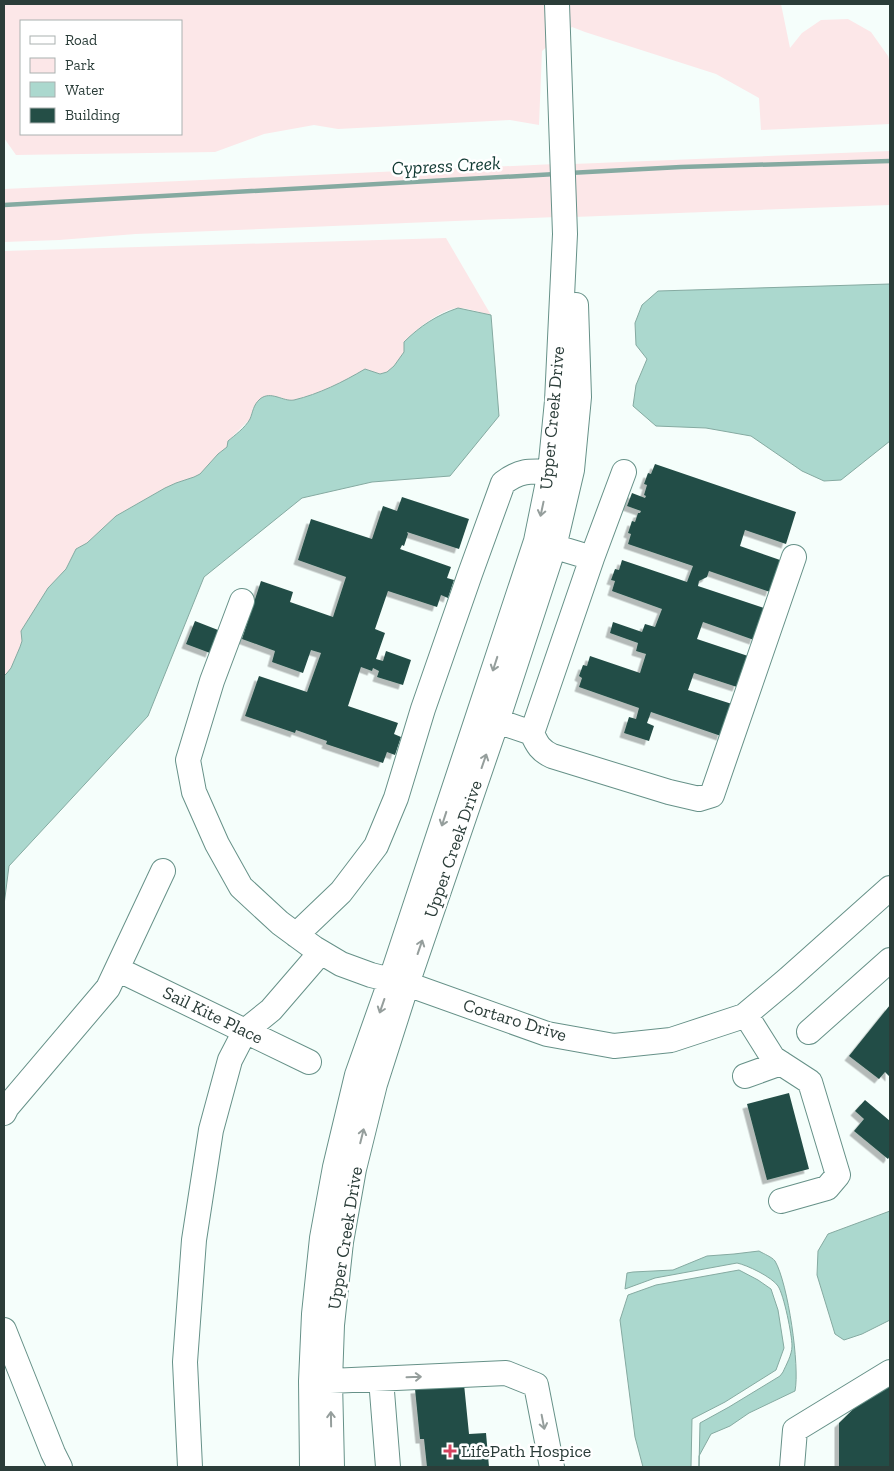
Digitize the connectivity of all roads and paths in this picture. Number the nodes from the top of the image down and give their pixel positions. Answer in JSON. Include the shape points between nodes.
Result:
{"nodes":[{"id":1,"x":558,"y":4,"type":"edge"},
{"id":2,"x":565,"y":234,"type":"junction"},
{"id":3,"x":550,"y":472,"type":"junction"},
{"id":4,"x":624,"y":472,"type":"dead end"},
{"id":5,"x":545,"y":544,"type":"junction"},
{"id":6,"x":794,"y":557,"type":"dead end"},
{"id":7,"x":592,"y":558,"type":"junction"},
{"id":8,"x":242,"y":601,"type":"dead end"},
{"id":9,"x":497,"y":721,"type":"junction"},
{"id":10,"x":532,"y":733,"type":"junction"},
{"id":11,"x":163,"y":871,"type":"dead end"},
{"id":12,"x":887,"y":898,"type":"edge"},
{"id":13,"x":296,"y":935,"type":"junction"},
{"id":14,"x":321,"y":952,"type":"junction"},
{"id":15,"x":890,"y":960,"type":"edge"},
{"id":16,"x":117,"y":968,"type":"junction"},
{"id":17,"x":399,"y":982,"type":"junction"},
{"id":18,"x":746,"y":1015,"type":"junction"},
{"id":19,"x":245,"y":1031,"type":"junction"},
{"id":20,"x":808,"y":1032,"type":"dead end"},
{"id":21,"x":309,"y":1062,"type":"dead end"},
{"id":22,"x":782,"y":1064,"type":"junction"},
{"id":23,"x":745,"y":1076,"type":"dead end"},
{"id":24,"x":4,"y":1113,"type":"edge"},
{"id":25,"x":781,"y":1201,"type":"dead end"},
{"id":26,"x":4,"y":1330,"type":"edge"},
{"id":27,"x":890,"y":1372,"type":"edge"},
{"id":28,"x":381,"y":1379,"type":"junction"},
{"id":29,"x":330,"y":1381,"type":"junction"},
{"id":30,"x":60,"y":1467,"type":"edge"},
{"id":31,"x":190,"y":1467,"type":"edge"},
{"id":32,"x":312,"y":1467,"type":"edge"},
{"id":33,"x":332,"y":1467,"type":"edge"},
{"id":34,"x":388,"y":1467,"type":"edge"},
{"id":35,"x":552,"y":1467,"type":"edge"},
{"id":36,"x":792,"y":1467,"type":"edge"}],
"edges":[{"from":1,"to":2,"type":"street","name":"Upper Creek Drive"},
{"from":2,"to":3,"type":"street","name":"Upper Creek Drive","via":[[557,401]]},
{"from":2,"to":5,"type":"street","name":"Upper Creek Drive","via":[[576,302],[579,397],[572,470]]},
{"from":3,"to":5,"type":"street","name":"Upper Creek Drive","one_way":true},
{"from":3,"to":13,"type":"street","via":[[529,471],[514,475],[503,483],[423,710],[396,798],[376,846],[341,892]]},
{"from":4,"to":7,"type":"street"},
{"from":5,"to":7,"type":"street"},
{"from":5,"to":9,"type":"street","name":"Upper Creek Drive"},
{"from":5,"to":17,"type":"street","name":"Upper Creek Drive","one_way":true},
{"from":6,"to":10,"type":"street","via":[[712,795],[700,799],[669,792],[552,756],[536,744]]},
{"from":7,"to":10,"type":"street"},
{"from":8,"to":13,"type":"street","name":"Cortaro Drive","via":[[212,681],[188,760],[194,792],[241,887]]},
{"from":9,"to":10,"type":"street"},
{"from":17,"to":9,"type":"street","name":"Upper Creek Drive","one_way":true},
{"from":11,"to":16,"type":"street"},
{"from":12,"to":18,"type":"street","name":"Cortaro Drive"},
{"from":13,"to":14,"type":"street","name":"Cortaro Drive"},
{"from":14,"to":17,"type":"street","name":"Cortaro Drive","via":[[341,964]]},
{"from":14,"to":19,"type":"street","via":[[271,1010]]},
{"from":15,"to":20,"type":"street"},
{"from":16,"to":19,"type":"street","name":"Sail Kite Place"},
{"from":16,"to":24,"type":"street","via":[[108,988]]},
{"from":17,"to":18,"type":"street","name":"Cortaro Drive","via":[[546,1034],[614,1046],[671,1040]]},
{"from":29,"to":17,"type":"street","name":"Upper Creek Drive","one_way":true,"via":[[341,1242],[354,1169]]},
{"from":17,"to":32,"type":"street","name":"Upper Creek Drive","one_way":true,"via":[[357,1075],[334,1167],[314,1314]]},
{"from":18,"to":22,"type":"street","via":[[773,1058]]},
{"from":19,"to":21,"type":"street","name":"Sail Kite Place"},
{"from":19,"to":31,"type":"street","via":[[230,1060],[211,1130],[194,1240],[185,1362]]},
{"from":22,"to":23,"type":"street"},
{"from":22,"to":25,"type":"street","via":[[810,1082],[838,1175],[827,1188]]},
{"from":26,"to":30,"type":"street"},
{"from":27,"to":36,"type":"street","via":[[795,1430]]},
{"from":28,"to":29,"type":"street"},
{"from":28,"to":34,"type":"street"},
{"from":28,"to":35,"type":"street","one_way":true,"via":[[506,1373],[536,1385]]},
{"from":33,"to":29,"type":"street","name":"Upper Creek Drive","one_way":true}]}
